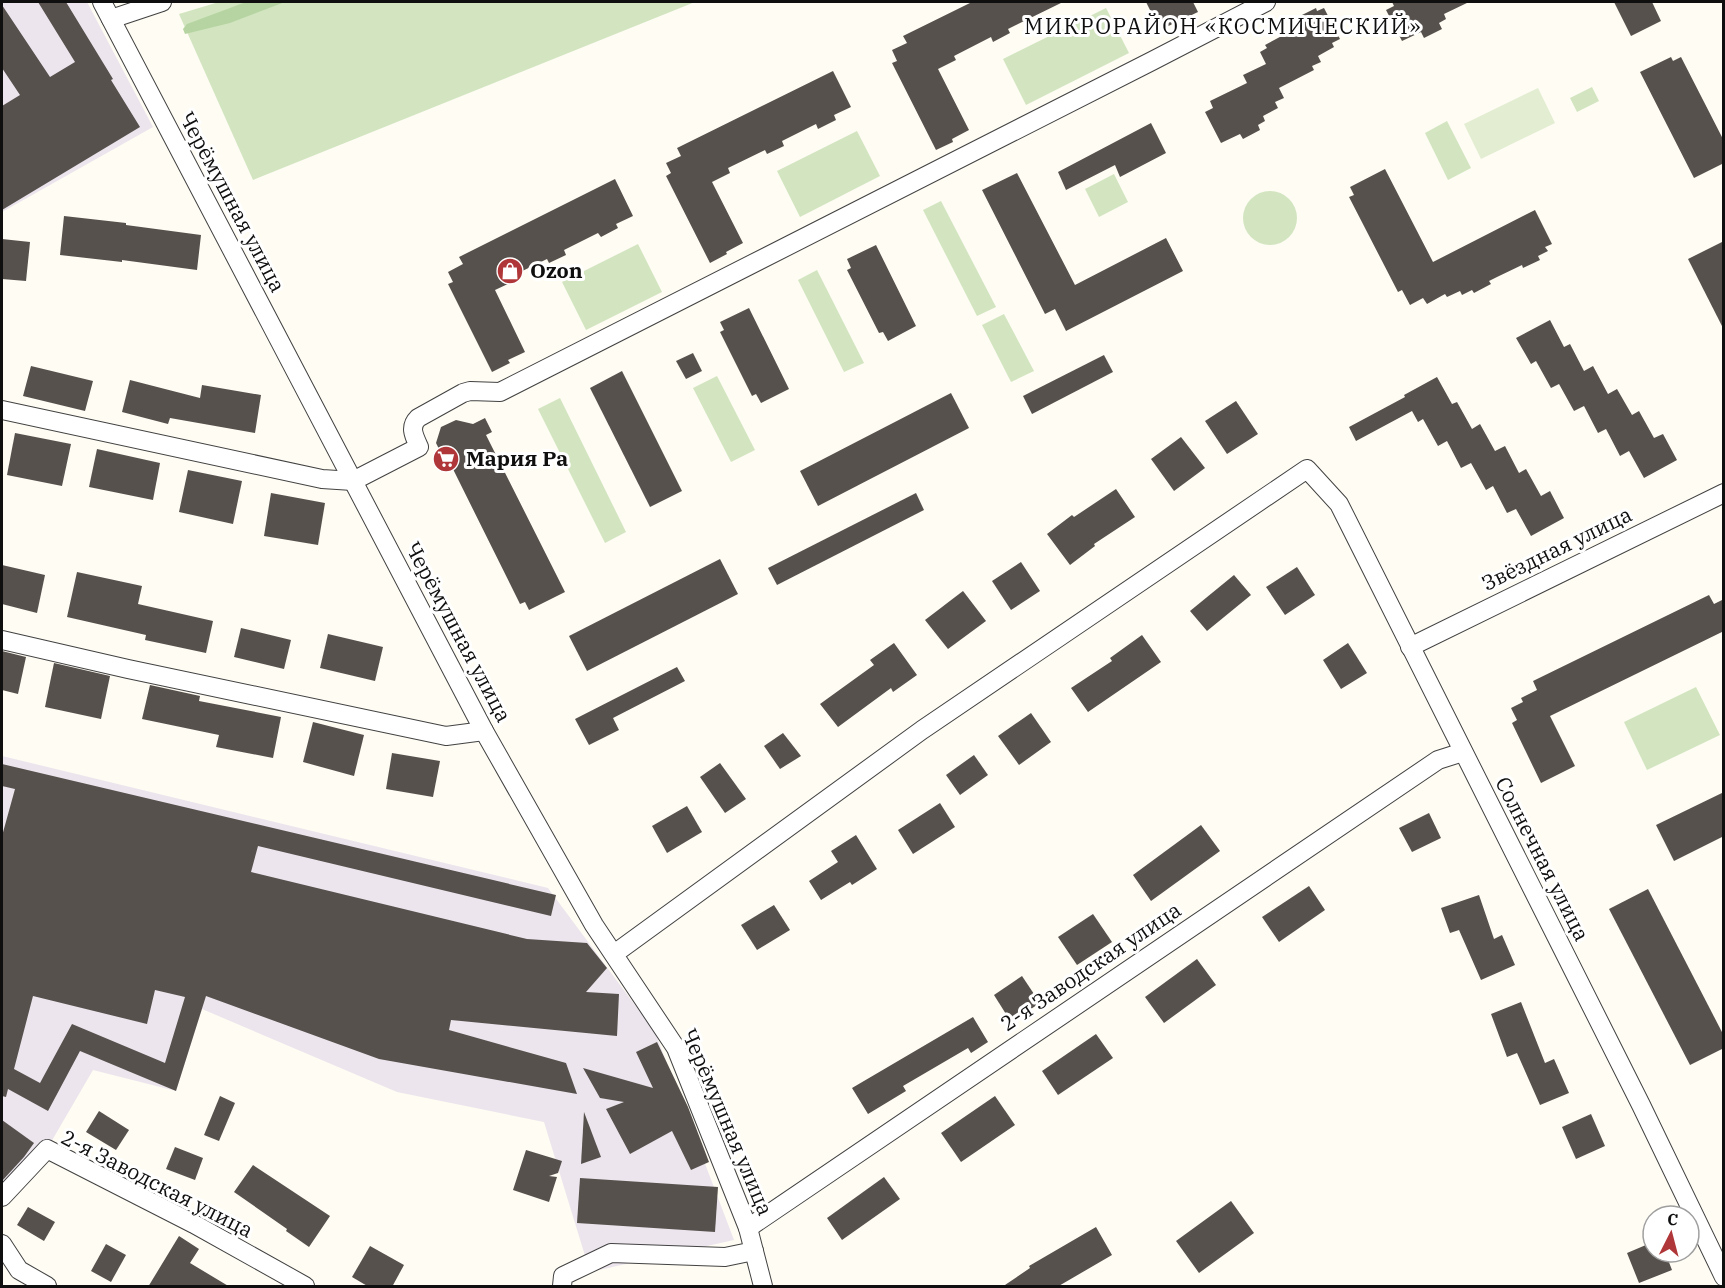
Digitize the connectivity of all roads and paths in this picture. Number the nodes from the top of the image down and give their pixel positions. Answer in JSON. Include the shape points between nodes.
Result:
{"nodes":[{"id":1,"x":102,"y":2,"type":"edge"},
{"id":2,"x":162,"y":2,"type":"edge"},
{"id":3,"x":1266,"y":2,"type":"edge"},
{"id":4,"x":111,"y":19,"type":"junction"},
{"id":5,"x":2,"y":410,"type":"edge"},
{"id":6,"x":353,"y":481,"type":"junction"},
{"id":7,"x":1724,"y":493,"type":"edge"},
{"id":8,"x":2,"y":640,"type":"edge"},
{"id":9,"x":1410,"y":647,"type":"junction"},
{"id":10,"x":484,"y":731,"type":"junction"},
{"id":11,"x":1463,"y":752,"type":"junction"},
{"id":12,"x":614,"y":954,"type":"junction"},
{"id":13,"x":2,"y":1197,"type":"edge"},
{"id":14,"x":748,"y":1228,"type":"junction"},
{"id":15,"x":2,"y":1244,"type":"edge"},
{"id":16,"x":754,"y":1251,"type":"junction"},
{"id":17,"x":1724,"y":1277,"type":"edge"},
{"id":18,"x":47,"y":1287,"type":"edge"},
{"id":19,"x":304,"y":1287,"type":"edge"},
{"id":20,"x":562,"y":1287,"type":"edge"},
{"id":21,"x":763,"y":1287,"type":"edge"}],
"edges":[{"from":1,"to":4,"type":"street","name":"Черёмушная улица"},
{"from":2,"to":4,"type":"street"},
{"from":3,"to":6,"type":"street","via":[[501,392],[463,393],[414,422],[413,435],[419,447]]},
{"from":4,"to":6,"type":"street","name":"Черёмушная улица"},
{"from":5,"to":6,"type":"street","via":[[321,479]]},
{"from":6,"to":10,"type":"street","name":"Черёмушная улица"},
{"from":7,"to":9,"type":"street","name":"Звёздная улица"},
{"from":8,"to":10,"type":"street","via":[[446,736]]},
{"from":9,"to":11,"type":"street","name":"Солнечная улица"},
{"from":9,"to":12,"type":"street","name":"Солнечная улица","via":[[1339,504],[1307,469],[922,730]]},
{"from":10,"to":12,"type":"street","name":"Черёмушная улица"},
{"from":11,"to":14,"type":"street","name":"2-я Заводская улица","via":[[1438,760],[1418,773]]},
{"from":11,"to":17,"type":"street","name":"Солнечная улица"},
{"from":12,"to":14,"type":"street","name":"Черёмушная улица","via":[[676,1048]]},
{"from":13,"to":19,"type":"street","name":"2-я Заводская улица","via":[[47,1149],[194,1224]]},
{"from":14,"to":16,"type":"street","name":"Черёмушная улица"},
{"from":15,"to":18,"type":"street","via":[[19,1270]]},
{"from":16,"to":20,"type":"street","via":[[725,1257],[611,1253],[563,1276]]},
{"from":16,"to":21,"type":"street","name":"Черёмушная улица"}]}
